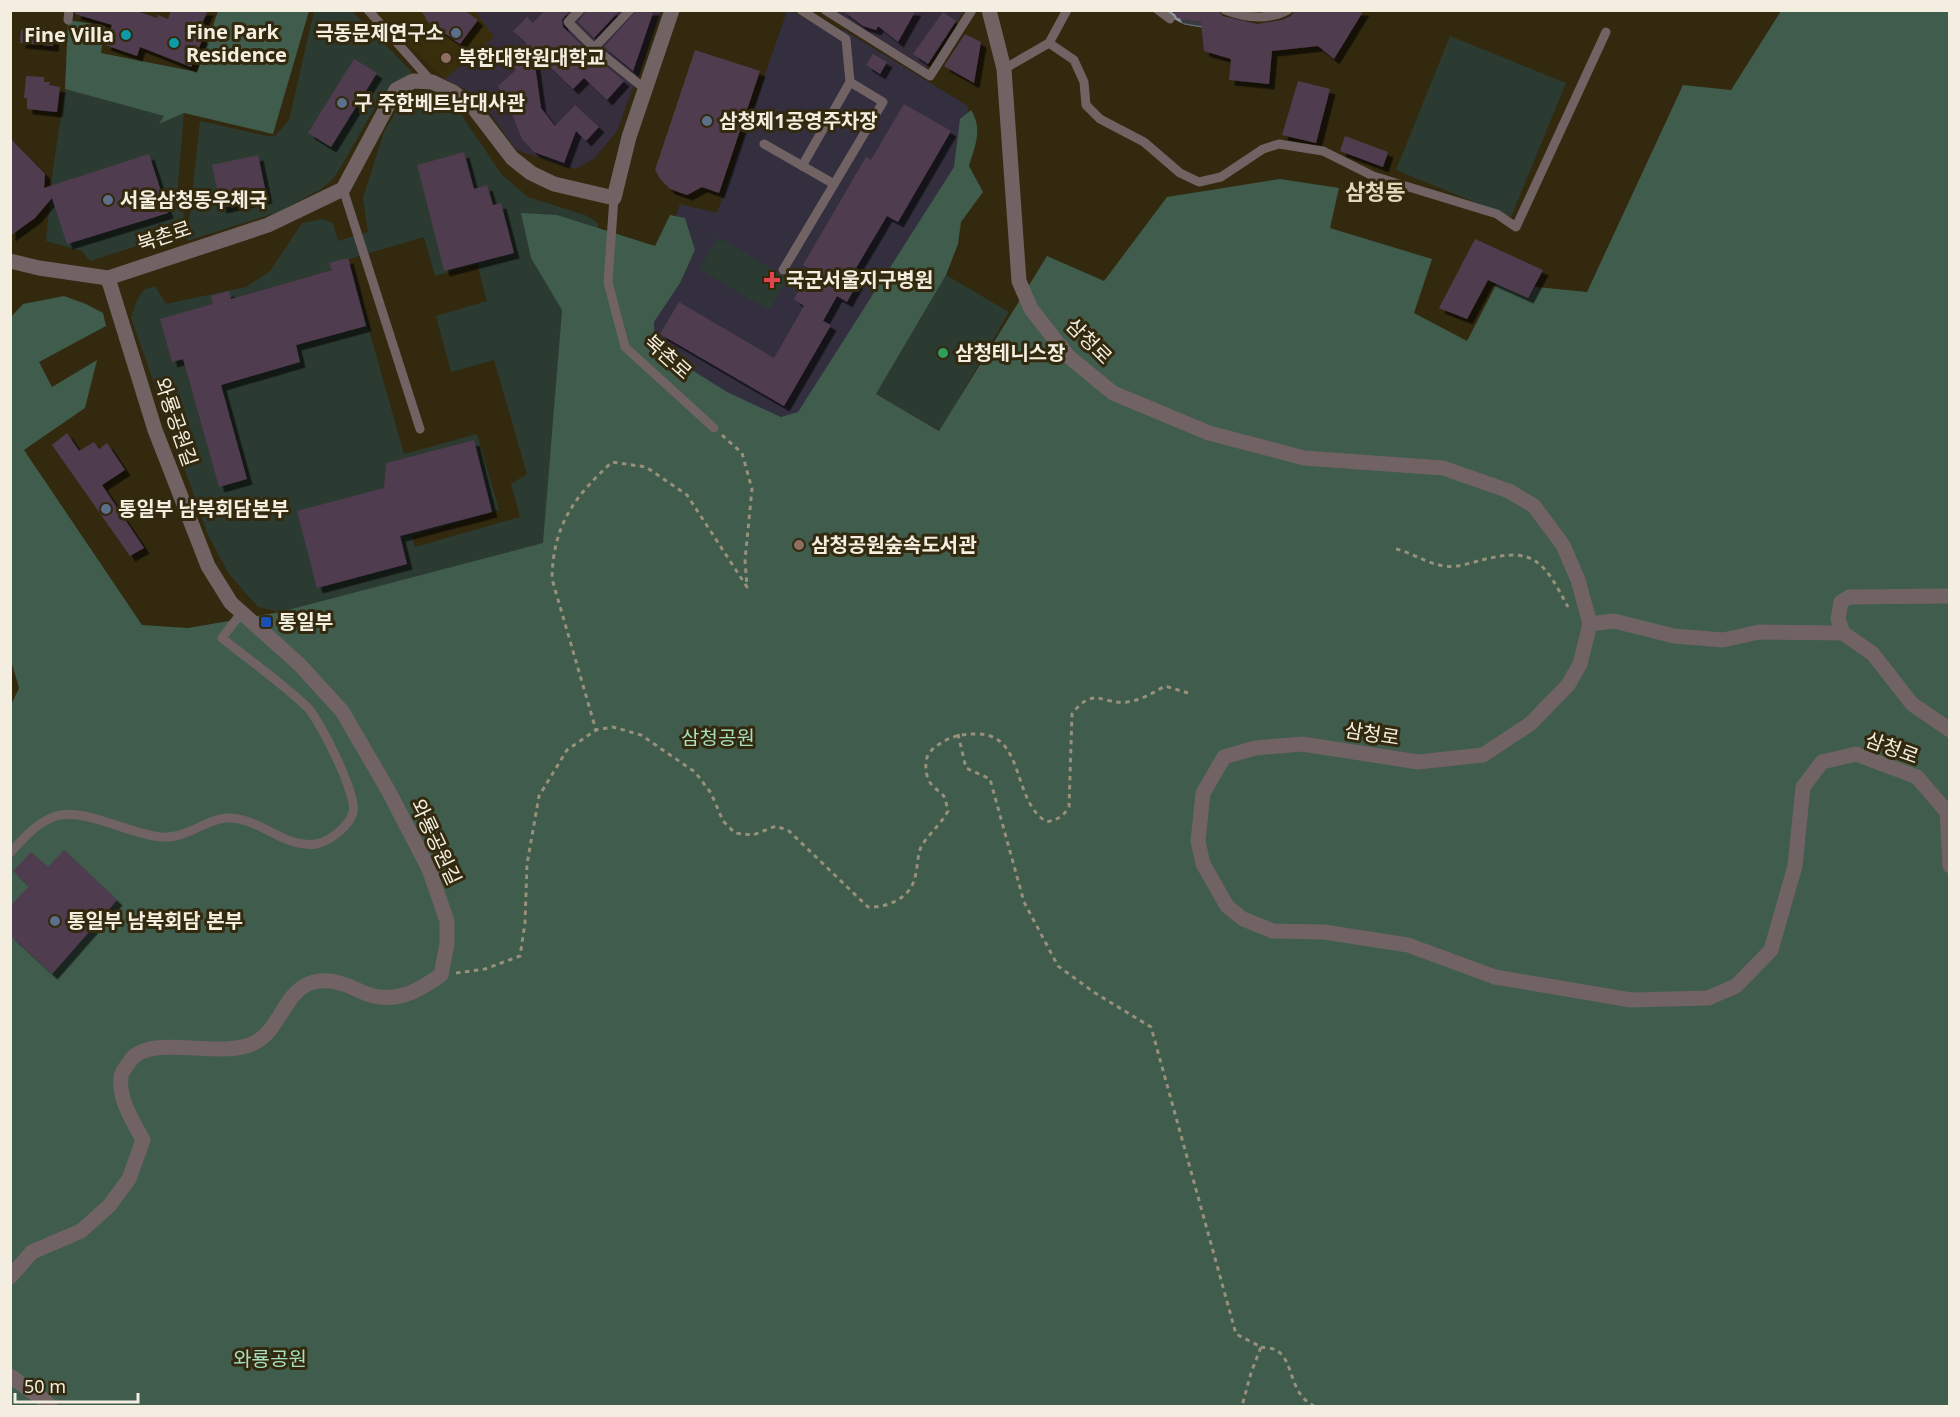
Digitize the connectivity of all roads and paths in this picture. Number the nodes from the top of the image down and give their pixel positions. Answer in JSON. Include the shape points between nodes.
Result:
{"nodes":[{"id":1,"x":368,"y":10,"type":"edge"},
{"id":2,"x":580,"y":10,"type":"edge"},
{"id":3,"x":630,"y":10,"type":"edge"},
{"id":4,"x":672,"y":10,"type":"edge"},
{"id":5,"x":801,"y":10,"type":"edge"},
{"id":6,"x":825,"y":10,"type":"edge"},
{"id":7,"x":972,"y":10,"type":"edge"},
{"id":8,"x":989,"y":10,"type":"edge"},
{"id":9,"x":1067,"y":10,"type":"edge"},
{"id":10,"x":1158,"y":10,"type":"edge"},
{"id":11,"x":1225,"y":10,"type":"edge"},
{"id":12,"x":1288,"y":10,"type":"edge"},
{"id":13,"x":1170,"y":19,"type":"dead end"},
{"id":14,"x":1606,"y":32,"type":"dead end"},
{"id":15,"x":1049,"y":43,"type":"junction"},
{"id":16,"x":594,"y":48,"type":"junction"},
{"id":17,"x":1004,"y":69,"type":"junction"},
{"id":18,"x":432,"y":82,"type":"junction"},
{"id":19,"x":850,"y":82,"type":"junction"},
{"id":20,"x":645,"y":89,"type":"junction"},
{"id":21,"x":764,"y":144,"type":"dead end"},
{"id":22,"x":802,"y":166,"type":"junction"},
{"id":23,"x":834,"y":184,"type":"junction"},
{"id":24,"x":343,"y":189,"type":"junction"},
{"id":25,"x":614,"y":198,"type":"junction"},
{"id":26,"x":11,"y":264,"type":"edge"},
{"id":27,"x":783,"y":270,"type":"dead end"},
{"id":28,"x":108,"y":278,"type":"junction"},
{"id":29,"x":714,"y":428,"type":"joint"},
{"id":30,"x":420,"y":429,"type":"dead end"},
{"id":31,"x":1396,"y":549,"type":"dead end"},
{"id":32,"x":1551,"y":574,"type":"dead end"},
{"id":33,"x":1950,"y":596,"type":"edge"},
{"id":34,"x":242,"y":612,"type":"junction"},
{"id":35,"x":1590,"y":624,"type":"junction"},
{"id":36,"x":1843,"y":633,"type":"junction"},
{"id":37,"x":1188,"y":693,"type":"dead end"},
{"id":38,"x":596,"y":730,"type":"junction"},
{"id":39,"x":1950,"y":730,"type":"edge"},
{"id":40,"x":958,"y":734,"type":"junction"},
{"id":41,"x":10,"y":853,"type":"edge"},
{"id":42,"x":1950,"y":866,"type":"edge"},
{"id":43,"x":441,"y":975,"type":"junction"},
{"id":44,"x":10,"y":1277,"type":"edge"},
{"id":45,"x":1261,"y":1347,"type":"junction"},
{"id":46,"x":10,"y":1376,"type":"edge"},
{"id":47,"x":50,"y":1407,"type":"edge"},
{"id":48,"x":1242,"y":1407,"type":"edge"},
{"id":49,"x":1314,"y":1407,"type":"edge"}],
"edges":[{"from":1,"to":18,"type":"lane"},
{"from":2,"to":16,"type":"lane","via":[[568,22]]},
{"from":3,"to":16,"type":"lane"},
{"from":4,"to":20,"type":"street","name":"북촌로"},
{"from":5,"to":19,"type":"lane","via":[[846,39]]},
{"from":6,"to":7,"type":"lane","via":[[930,76]]},
{"from":8,"to":17,"type":"street","name":"삼청로"},
{"from":9,"to":15,"type":"lane"},
{"from":10,"to":13,"type":"lane"},
{"from":11,"to":12,"type":"lane","via":[[1256,19]]},
{"from":14,"to":15,"type":"lane","via":[[1516,227],[1497,214],[1373,176],[1323,151],[1279,144],[1263,149],[1221,177],[1199,183],[1180,173],[1144,142],[1100,119],[1086,105],[1084,82],[1074,60]]},
{"from":15,"to":17,"type":"lane"},
{"from":16,"to":20,"type":"lane"},
{"from":17,"to":35,"type":"street","name":"삼청로","via":[[1019,281],[1031,309],[1068,356],[1113,393],[1209,433],[1304,458],[1443,468],[1509,490],[1534,506],[1563,545]]},
{"from":18,"to":24,"type":"street","via":[[413,81],[396,90]]},
{"from":18,"to":25,"type":"street","via":[[473,107],[512,158],[531,173],[554,184]]},
{"from":19,"to":22,"type":"lane"},
{"from":19,"to":23,"type":"lane","via":[[883,102]]},
{"from":20,"to":25,"type":"street","name":"북촌로"},
{"from":21,"to":22,"type":"lane"},
{"from":22,"to":23,"type":"lane"},
{"from":23,"to":27,"type":"lane"},
{"from":24,"to":28,"type":"street","name":"북촌로","via":[[268,225]]},
{"from":24,"to":30,"type":"lane"},
{"from":25,"to":29,"type":"lane","name":"북촌로","via":[[608,282],[625,346]]},
{"from":26,"to":28,"type":"street","name":"북촌로"},
{"from":28,"to":34,"type":"street","name":"와룡공원길","via":[[155,430],[208,566],[231,603]]},
{"from":29,"to":38,"type":"path","via":[[742,453],[752,489],[745,560],[747,586],[687,495],[646,467],[612,462],[587,485],[566,514],[552,559],[552,579]]},
{"from":31,"to":32,"type":"path","via":[[1446,567],[1526,555]]},
{"from":33,"to":36,"type":"street","via":[[1849,597],[1842,602],[1838,619]]},
{"from":34,"to":41,"type":"lane","via":[[222,638],[308,707],[322,728],[352,797],[353,813],[341,830],[330,840],[304,844],[242,818],[223,818],[187,834],[162,837],[72,814],[55,816],[32,830]]},
{"from":34,"to":43,"type":"street","name":"와룡공원길","via":[[299,664],[342,711],[388,790],[429,869],[447,921]]},
{"from":35,"to":36,"type":"street","via":[[1614,621],[1674,636],[1723,640],[1759,632]]},
{"from":35,"to":42,"type":"street","name":"삼청로","via":[[1580,664],[1568,685],[1530,724],[1483,755],[1418,762],[1302,744],[1255,748],[1224,757],[1203,794],[1198,841],[1203,864],[1227,906],[1243,919],[1273,931],[1324,932],[1408,945],[1495,977],[1631,1000],[1708,998],[1736,986],[1771,950],[1796,866],[1803,787],[1822,762],[1856,754],[1917,777],[1947,812]]},
{"from":36,"to":39,"type":"street","via":[[1873,654],[1912,704]]},
{"from":37,"to":40,"type":"path","via":[[1165,686],[1140,700],[1090,699],[1079,705],[1072,714],[1069,807],[1064,816],[1047,822],[1038,817],[998,738]]},
{"from":38,"to":40,"type":"path","via":[[613,727],[641,735],[695,772],[711,793],[723,821],[735,833],[753,835],[776,826],[789,831],[868,907],[880,908],[908,893],[915,879],[921,846],[948,811],[944,796],[932,786],[925,770],[926,758],[937,745]]},
{"from":38,"to":43,"type":"path","via":[[567,750],[539,796],[527,864],[520,956],[485,969]]},
{"from":40,"to":45,"type":"path","via":[[966,768],[990,779],[1024,902],[1058,966],[1151,1027],[1236,1334]]},
{"from":43,"to":44,"type":"street","via":[[404,996],[378,997],[331,980],[312,982],[295,993],[267,1034],[254,1043],[225,1050],[154,1047],[134,1055],[121,1075],[123,1100],[142,1140],[129,1179],[109,1206],[81,1231],[32,1252]]},
{"from":45,"to":48,"type":"path"},
{"from":45,"to":49,"type":"path","via":[[1276,1350],[1284,1358],[1299,1394]]},
{"from":46,"to":47,"type":"street"}]}
